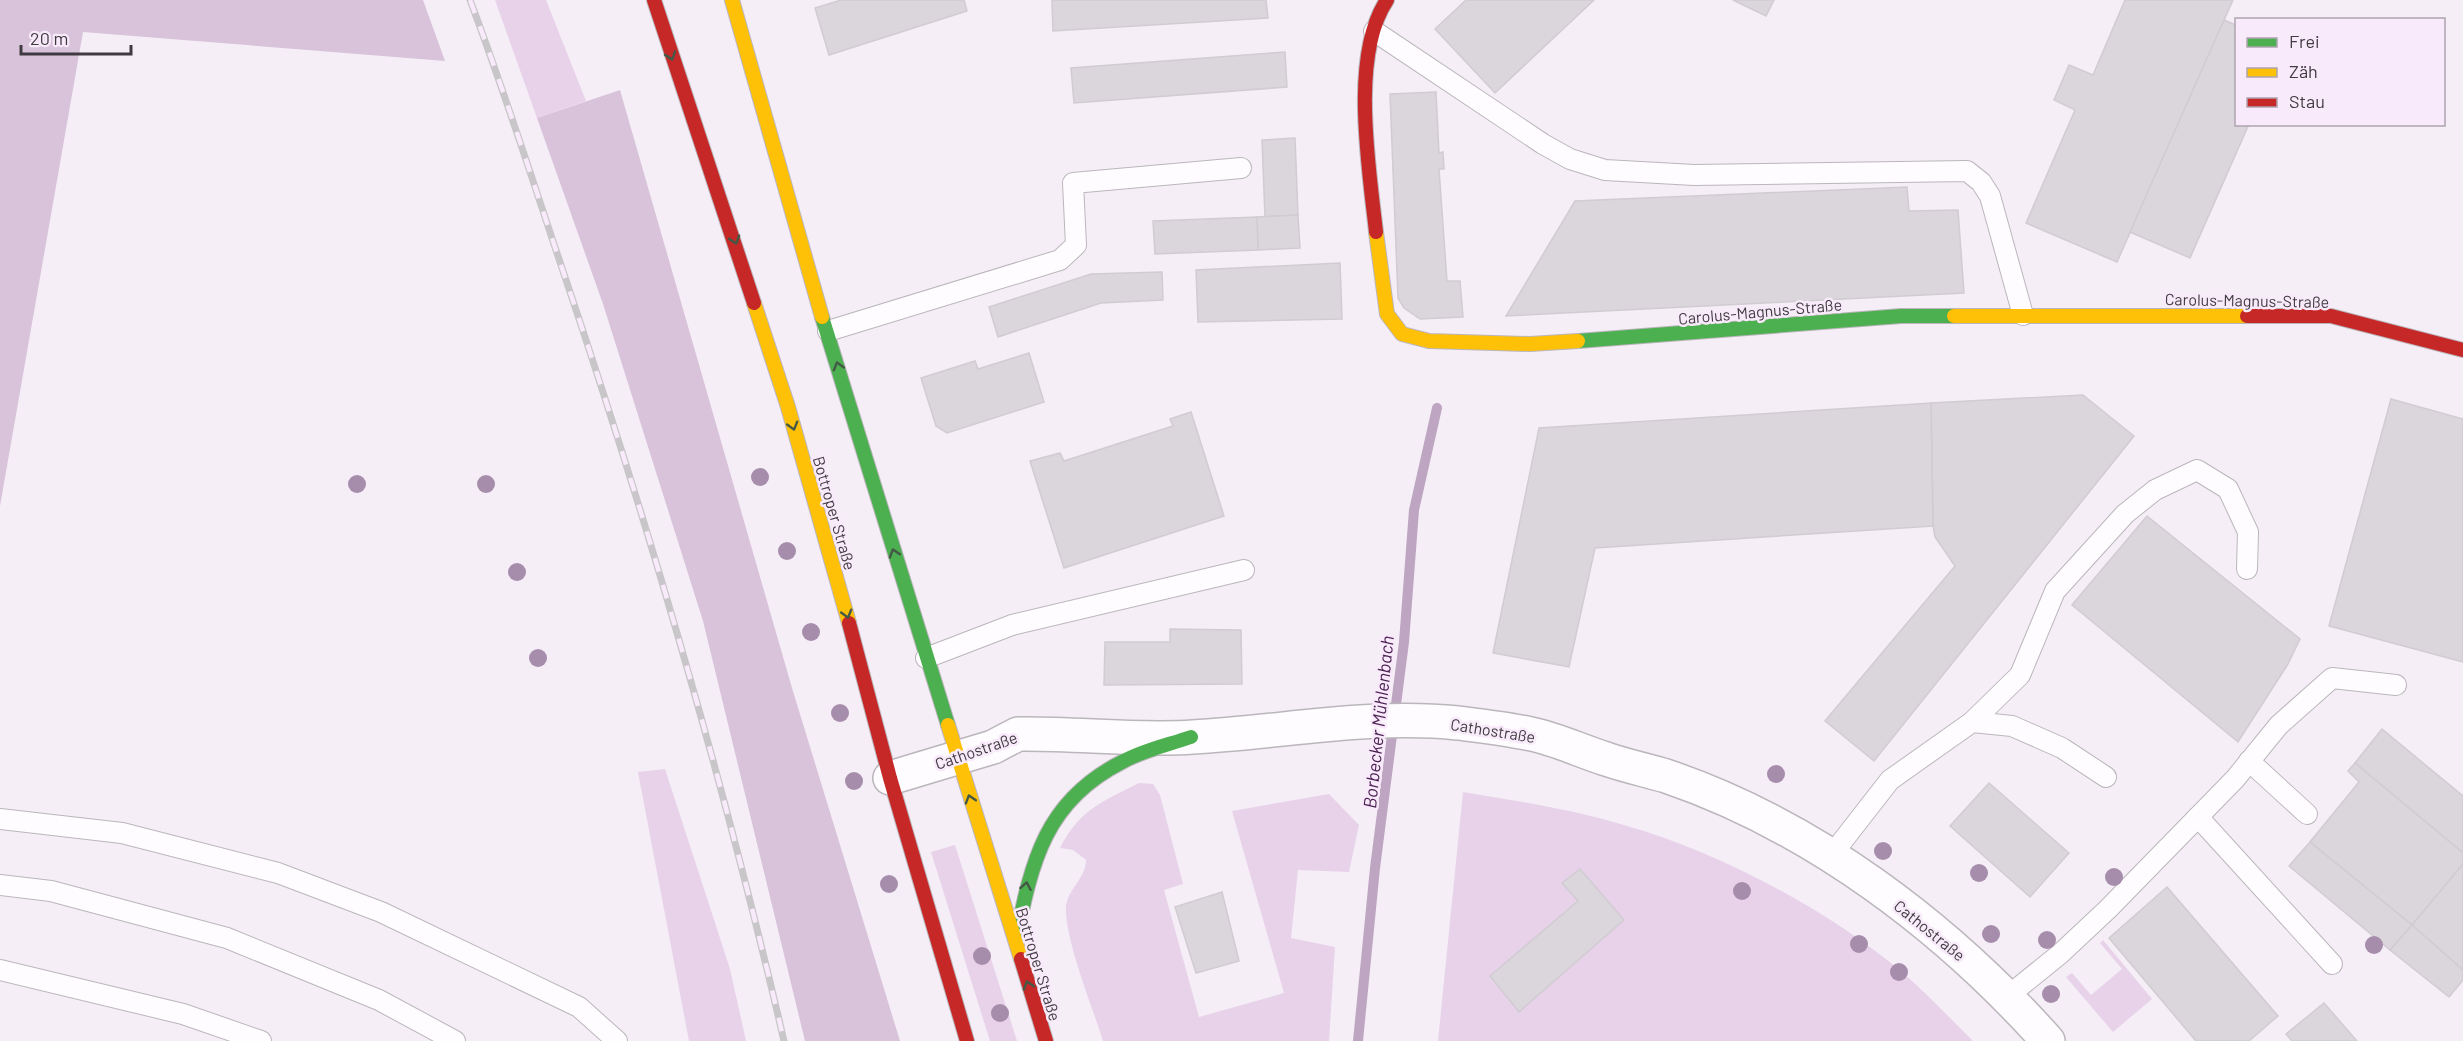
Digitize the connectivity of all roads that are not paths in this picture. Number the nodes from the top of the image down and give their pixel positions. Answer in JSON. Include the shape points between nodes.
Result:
{"nodes":[{"id":1,"x":654,"y":0,"type":"edge"},
{"id":2,"x":732,"y":0,"type":"edge"},
{"id":3,"x":1387,"y":0,"type":"edge"},
{"id":4,"x":1374,"y":31,"type":"junction"},
{"id":5,"x":1241,"y":168,"type":"dead end"},
{"id":6,"x":2023,"y":315,"type":"junction"},
{"id":7,"x":828,"y":331,"type":"junction"},
{"id":8,"x":2463,"y":350,"type":"edge"},
{"id":9,"x":2247,"y":569,"type":"dead end"},
{"id":10,"x":1244,"y":570,"type":"dead end"},
{"id":11,"x":926,"y":657,"type":"junction"},
{"id":12,"x":2397,"y":685,"type":"dead end"},
{"id":13,"x":1972,"y":722,"type":"junction"},
{"id":14,"x":1191,"y":737,"type":"junction"},
{"id":15,"x":957,"y":758,"type":"junction"},
{"id":16,"x":2249,"y":761,"type":"junction"},
{"id":17,"x":2106,"y":777,"type":"dead end"},
{"id":18,"x":890,"y":778,"type":"junction"},
{"id":19,"x":2307,"y":814,"type":"dead end"},
{"id":20,"x":2198,"y":817,"type":"junction"},
{"id":21,"x":0,"y":819,"type":"edge"},
{"id":22,"x":1830,"y":857,"type":"junction"},
{"id":23,"x":0,"y":885,"type":"edge"},
{"id":24,"x":1015,"y":944,"type":"junction"},
{"id":25,"x":2332,"y":964,"type":"dead end"},
{"id":26,"x":0,"y":970,"type":"edge"},
{"id":27,"x":2008,"y":996,"type":"junction"},
{"id":28,"x":261,"y":1041,"type":"edge"},
{"id":29,"x":455,"y":1041,"type":"edge"},
{"id":30,"x":617,"y":1041,"type":"edge"},
{"id":31,"x":967,"y":1041,"type":"edge"},
{"id":32,"x":1046,"y":1041,"type":"edge"},
{"id":33,"x":2048,"y":1041,"type":"edge"}],
"edges":[{"from":1,"to":18,"type":"main road","name":"Bottroper Straße","one_way":true,"via":[[788,407]]},
{"from":2,"to":7,"type":"main road","name":"Bottroper Straße","via":[[797,236]]},
{"from":3,"to":4,"type":"main road","name":"Carolus-Magnus-Straße","via":[[1380,8]]},
{"from":4,"to":6,"type":"lane","via":[[1543,144],[1570,159],[1605,170],[1694,175],[1967,171],[1990,196]]},
{"from":4,"to":6,"type":"main road","name":"Carolus-Magnus-Straße","via":[[1366,62],[1368,119],[1387,314],[1402,334],[1429,341],[1496,344],[1696,334],[1900,316]]},
{"from":5,"to":7,"type":"lane","via":[[1073,183],[1076,245],[1060,260]]},
{"from":6,"to":8,"type":"main road","name":"Carolus-Magnus-Straße","via":[[2331,315]]},
{"from":11,"to":7,"type":"main road","name":"Bottroper Straße","one_way":true},
{"from":9,"to":13,"type":"lane","via":[[2248,532],[2228,489],[2197,470],[2155,490],[2125,514],[2055,591],[2020,675]]},
{"from":10,"to":11,"type":"lane","via":[[1012,625]]},
{"from":11,"to":15,"type":"main road","name":"Bottroper Straße"},
{"from":12,"to":16,"type":"lane","via":[[2332,678],[2279,725]]},
{"from":13,"to":17,"type":"lane","via":[[2012,726],[2062,748]]},
{"from":13,"to":22,"type":"lane","via":[[1890,780]]},
{"from":14,"to":15,"type":"street","name":"Cathostraße","via":[[1018,734]]},
{"from":14,"to":22,"type":"street","name":"Cathostraße","via":[[1336,722],[1457,723],[1533,734],[1667,777],[1734,804]]},
{"from":24,"to":14,"type":"main road","one_way":true,"via":[[1028,874],[1048,828],[1068,799],[1122,762]]},
{"from":15,"to":18,"type":"street","name":"Cathostraße"},
{"from":24,"to":15,"type":"main road","name":"Bottroper Straße","one_way":true},
{"from":16,"to":19,"type":"lane"},
{"from":16,"to":20,"type":"lane"},
{"from":18,"to":31,"type":"main road","name":"Bottroper Straße"},
{"from":20,"to":25,"type":"lane"},
{"from":20,"to":27,"type":"lane","via":[[2060,954]]},
{"from":21,"to":30,"type":"lane","via":[[122,833],[278,873],[381,912],[579,1007]]},
{"from":22,"to":27,"type":"street","name":"Cathostraße","via":[[1937,932]]},
{"from":23,"to":29,"type":"lane","via":[[51,891],[227,938],[379,1000]]},
{"from":32,"to":24,"type":"main road","name":"Bottroper Straße","one_way":true},
{"from":26,"to":28,"type":"lane","via":[[183,1014]]},
{"from":27,"to":33,"type":"street","name":"Cathostraße"}]}
